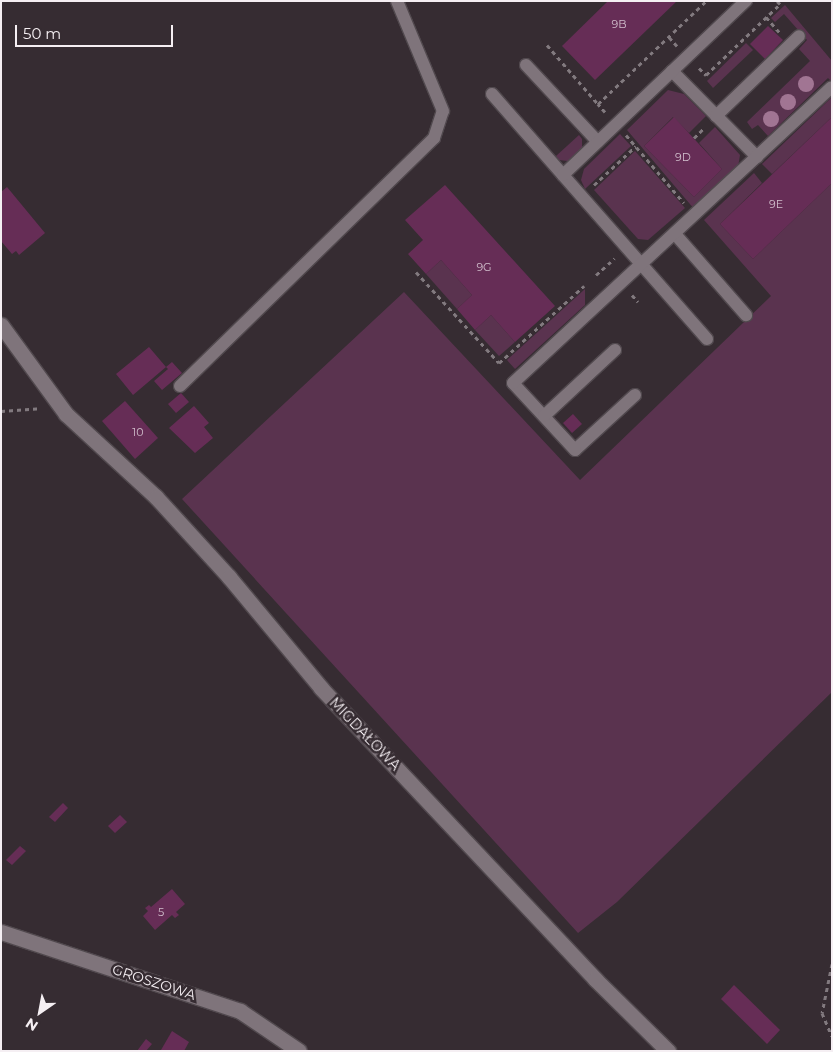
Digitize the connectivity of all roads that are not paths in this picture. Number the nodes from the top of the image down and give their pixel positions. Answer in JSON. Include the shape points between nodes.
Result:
{"nodes":[{"id":1,"x":397,"y":1,"type":"edge"},
{"id":2,"x":746,"y":1,"type":"edge"},
{"id":3,"x":799,"y":36,"type":"dead end"},
{"id":4,"x":526,"y":65,"type":"dead end"},
{"id":5,"x":672,"y":71,"type":"junction"},
{"id":6,"x":831,"y":87,"type":"edge"},
{"id":7,"x":492,"y":94,"type":"dead end"},
{"id":8,"x":716,"y":116,"type":"junction"},
{"id":9,"x":598,"y":142,"type":"junction"},
{"id":10,"x":757,"y":157,"type":"junction"},
{"id":11,"x":563,"y":175,"type":"junction"},
{"id":12,"x":675,"y":234,"type":"junction"},
{"id":13,"x":642,"y":265,"type":"junction"},
{"id":14,"x":746,"y":315,"type":"dead end"},
{"id":15,"x":1,"y":325,"type":"edge"},
{"id":16,"x":707,"y":339,"type":"dead end"},
{"id":17,"x":615,"y":350,"type":"dead end"},
{"id":18,"x":180,"y":386,"type":"dead end"},
{"id":19,"x":635,"y":395,"type":"dead end"},
{"id":20,"x":544,"y":416,"type":"junction"},
{"id":21,"x":1,"y":932,"type":"edge"},
{"id":22,"x":299,"y":1051,"type":"edge"},
{"id":23,"x":668,"y":1051,"type":"edge"}],
"edges":[{"from":1,"to":18,"type":"lane","via":[[443,111],[434,138]]},
{"from":2,"to":5,"type":"lane"},
{"from":3,"to":8,"type":"lane"},
{"from":4,"to":9,"type":"lane"},
{"from":5,"to":8,"type":"lane"},
{"from":5,"to":9,"type":"lane"},
{"from":6,"to":10,"type":"lane"},
{"from":7,"to":11,"type":"lane"},
{"from":8,"to":10,"type":"lane"},
{"from":9,"to":11,"type":"lane"},
{"from":10,"to":12,"type":"lane"},
{"from":11,"to":13,"type":"lane"},
{"from":12,"to":13,"type":"lane"},
{"from":12,"to":14,"type":"lane"},
{"from":13,"to":16,"type":"lane"},
{"from":13,"to":20,"type":"lane","via":[[513,382]]},
{"from":15,"to":23,"type":"street","name":"MIGDAŁOWA","via":[[66,414],[156,497],[229,577],[321,688]]},
{"from":17,"to":20,"type":"lane"},
{"from":19,"to":20,"type":"lane","via":[[575,450]]},
{"from":21,"to":22,"type":"street","name":"GROSZOWA","via":[[240,1010]]}]}
